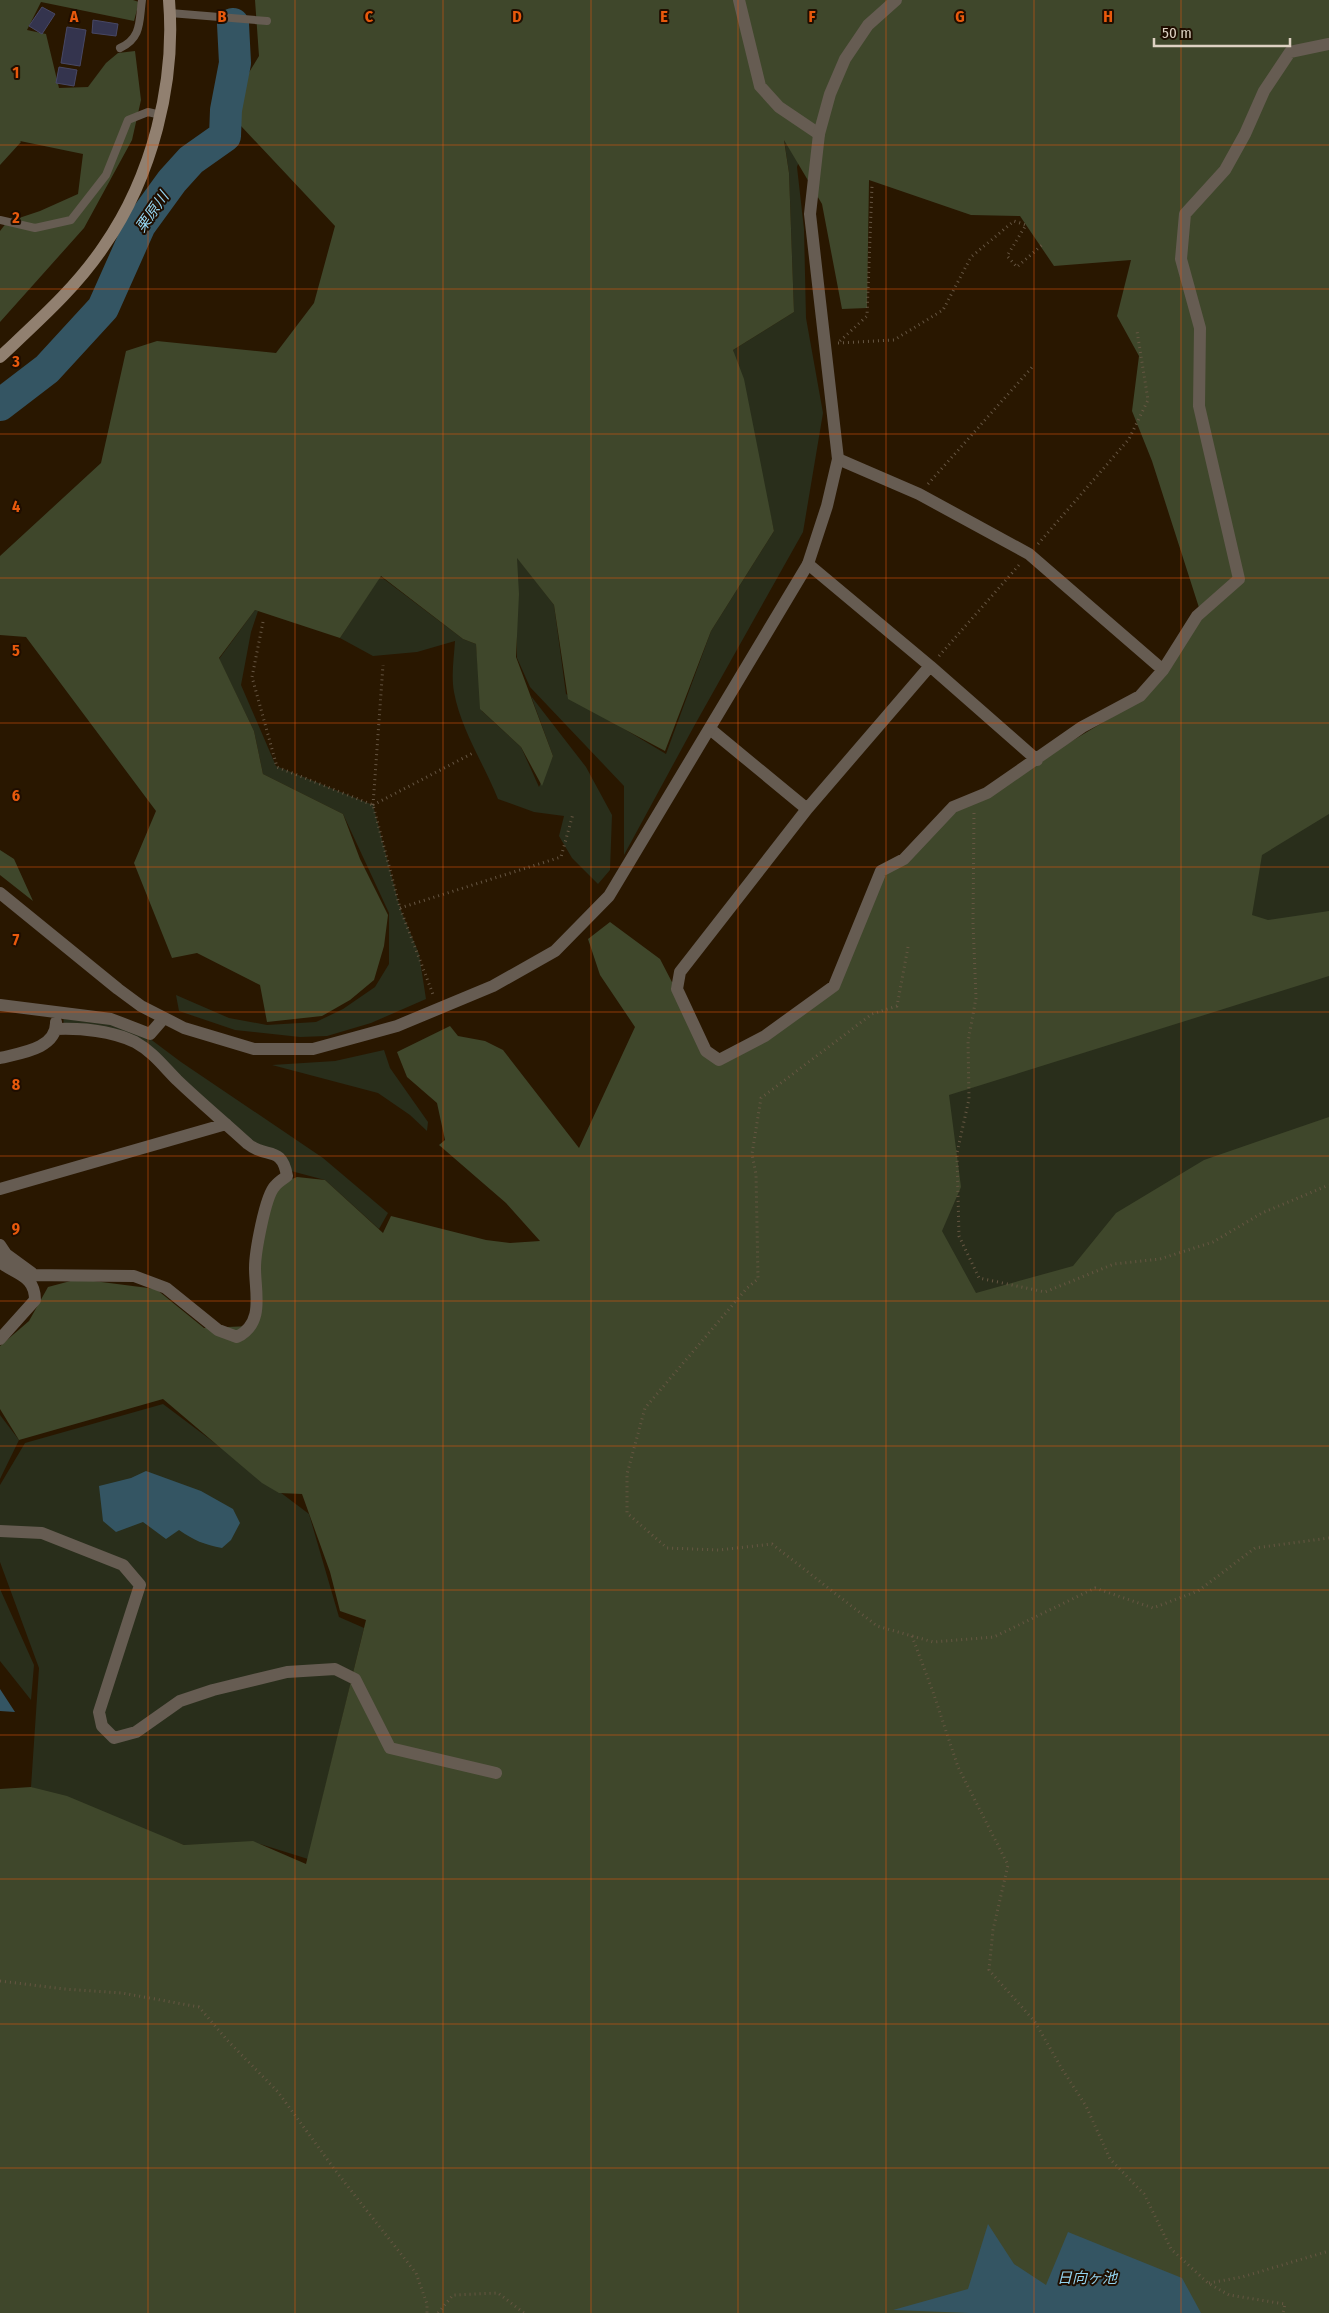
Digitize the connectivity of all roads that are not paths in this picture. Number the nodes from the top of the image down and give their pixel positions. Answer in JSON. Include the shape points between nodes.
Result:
{"nodes":[{"id":1,"x":142,"y":0,"type":"edge"},
{"id":2,"x":169,"y":0,"type":"edge"},
{"id":3,"x":739,"y":0,"type":"edge"},
{"id":4,"x":896,"y":0,"type":"edge"},
{"id":5,"x":170,"y":13,"type":"junction"},
{"id":6,"x":267,"y":20,"type":"dead end"},
{"id":7,"x":1329,"y":44,"type":"edge"},
{"id":8,"x":120,"y":48,"type":"dead end"},
{"id":9,"x":161,"y":115,"type":"junction"},
{"id":10,"x":819,"y":134,"type":"junction"},
{"id":11,"x":0,"y":220,"type":"edge"},
{"id":12,"x":0,"y":357,"type":"edge"},
{"id":13,"x":838,"y":459,"type":"junction"},
{"id":14,"x":808,"y":564,"type":"junction"},
{"id":15,"x":930,"y":666,"type":"junction"},
{"id":16,"x":1163,"y":670,"type":"junction"},
{"id":17,"x":710,"y":729,"type":"junction"},
{"id":18,"x":1037,"y":760,"type":"junction"},
{"id":19,"x":806,"y":809,"type":"junction"},
{"id":20,"x":0,"y":893,"type":"edge"},
{"id":21,"x":0,"y":1005,"type":"edge"},
{"id":22,"x":56,"y":1012,"type":"junction"},
{"id":23,"x":163,"y":1019,"type":"junction"},
{"id":24,"x":56,"y":1029,"type":"junction"},
{"id":25,"x":0,"y":1058,"type":"edge"},
{"id":26,"x":226,"y":1124,"type":"junction"},
{"id":27,"x":0,"y":1189,"type":"edge"},
{"id":28,"x":0,"y":1245,"type":"edge"},
{"id":29,"x":0,"y":1262,"type":"edge"},
{"id":30,"x":22,"y":1275,"type":"junction"},
{"id":31,"x":35,"y":1275,"type":"junction"},
{"id":32,"x":0,"y":1339,"type":"edge"},
{"id":33,"x":0,"y":1531,"type":"edge"},
{"id":34,"x":496,"y":1773,"type":"dead end"}],
"edges":[{"from":1,"to":8,"type":"lane","via":[[138,31],[130,43]]},
{"from":2,"to":5,"type":"main road"},
{"from":3,"to":10,"type":"street","via":[[760,86],[778,107]]},
{"from":4,"to":10,"type":"street","via":[[868,25],[845,59],[830,94]]},
{"from":5,"to":6,"type":"lane"},
{"from":5,"to":9,"type":"main road"},
{"from":7,"to":16,"type":"street","via":[[1290,52],[1264,92],[1225,170],[1185,214],[1181,259],[1200,328],[1199,406],[1239,579],[1197,616]]},
{"from":9,"to":11,"type":"lane","via":[[148,112],[128,120],[106,175],[70,220],[35,228]]},
{"from":9,"to":12,"type":"main road","via":[[139,183],[104,246],[64,296]]},
{"from":10,"to":13,"type":"street","via":[[810,214],[832,344]]},
{"from":13,"to":14,"type":"street"},
{"from":13,"to":16,"type":"street","via":[[919,494],[1029,554]]},
{"from":14,"to":15,"type":"street"},
{"from":14,"to":17,"type":"street"},
{"from":15,"to":18,"type":"street"},
{"from":15,"to":19,"type":"street"},
{"from":16,"to":18,"type":"street","via":[[1140,696],[1082,727]]},
{"from":17,"to":19,"type":"street"},
{"from":17,"to":23,"type":"street","via":[[609,896],[555,951],[493,986],[397,1026],[313,1050],[254,1049]]},
{"from":18,"to":19,"type":"street","via":[[987,793],[953,806],[904,858],[881,871],[834,986],[765,1036],[719,1060],[706,1051],[676,989],[680,972]]},
{"from":20,"to":23,"type":"street","via":[[118,989]]},
{"from":21,"to":22,"type":"street"},
{"from":22,"to":23,"type":"street","via":[[111,1019],[150,1034]]},
{"from":22,"to":24,"type":"street"},
{"from":24,"to":25,"type":"street","via":[[49,1040],[36,1049]]},
{"from":24,"to":26,"type":"street","via":[[90,1030],[133,1041],[152,1053]]},
{"from":26,"to":27,"type":"street"},
{"from":26,"to":31,"type":"street","via":[[254,1150],[275,1153],[285,1163],[287,1176],[275,1186],[267,1201],[255,1266],[258,1304],[251,1326],[245,1333],[237,1337],[218,1330],[166,1288],[134,1276]]},
{"from":28,"to":31,"type":"street","via":[[6,1254]]},
{"from":29,"to":30,"type":"street"},
{"from":30,"to":31,"type":"street"},
{"from":30,"to":32,"type":"street","via":[[33,1285],[34,1300]]},
{"from":33,"to":34,"type":"street","via":[[42,1533],[123,1565],[140,1585],[99,1712],[102,1726],[114,1738],[136,1732],[180,1701],[213,1690],[287,1672],[335,1669],[355,1679],[390,1748]]}]}
